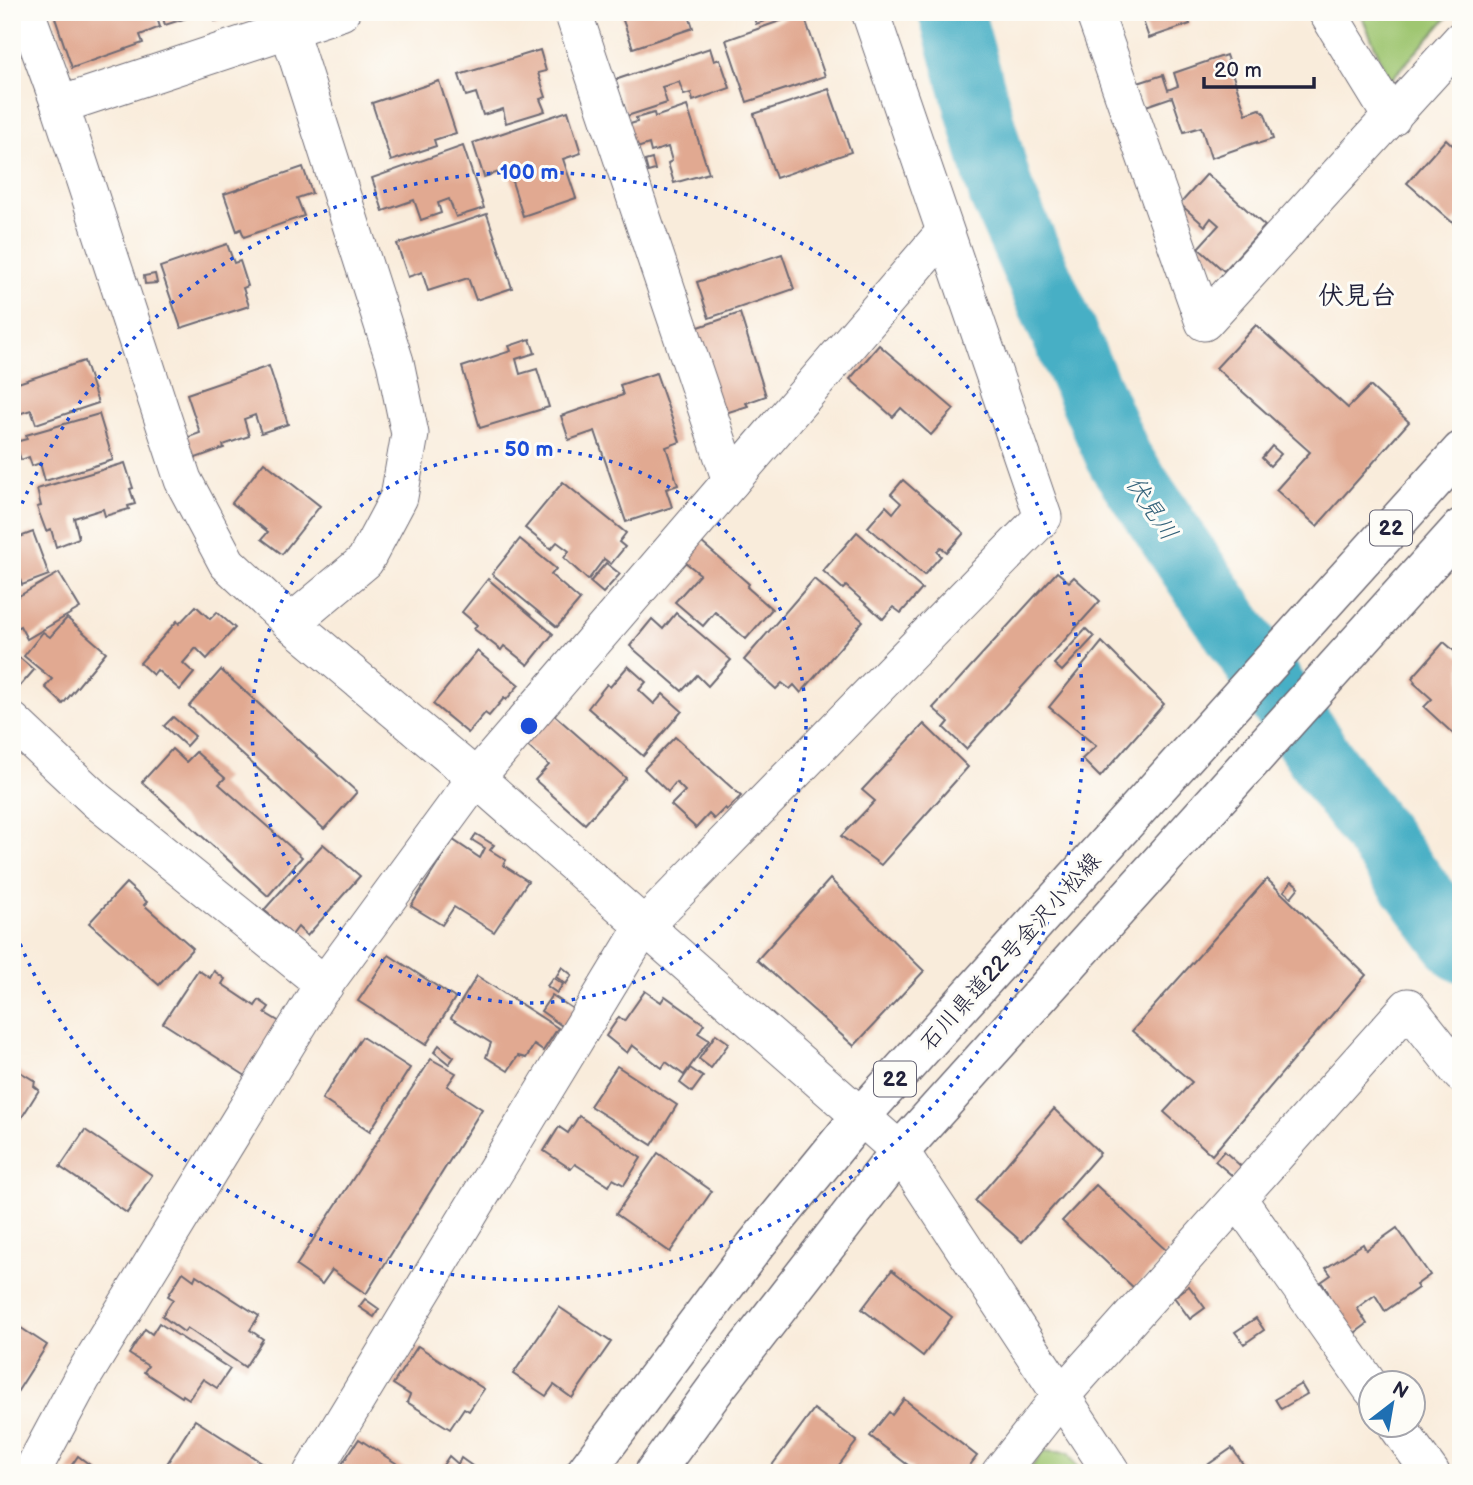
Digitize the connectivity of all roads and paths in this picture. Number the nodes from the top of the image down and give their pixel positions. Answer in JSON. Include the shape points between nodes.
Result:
{"nodes":[{"id":1,"x":26,"y":12,"type":"edge"},
{"id":2,"x":341,"y":12,"type":"edge"},
{"id":3,"x":573,"y":12,"type":"edge"},
{"id":4,"x":870,"y":12,"type":"edge"},
{"id":5,"x":1094,"y":12,"type":"edge"},
{"id":6,"x":1327,"y":12,"type":"edge"},
{"id":7,"x":286,"y":21,"type":"edge"},
{"id":8,"x":1461,"y":40,"type":"edge"},
{"id":9,"x":60,"y":105,"type":"junction"},
{"id":10,"x":1392,"y":118,"type":"junction"},
{"id":11,"x":944,"y":233,"type":"junction"},
{"id":12,"x":1461,"y":451,"type":"edge"},
{"id":13,"x":731,"y":481,"type":"junction"},
{"id":14,"x":1461,"y":528,"type":"edge"},
{"id":15,"x":291,"y":623,"type":"junction"},
{"id":16,"x":12,"y":721,"type":"edge"},
{"id":17,"x":476,"y":778,"type":"junction"},
{"id":18,"x":644,"y":926,"type":"junction"},
{"id":19,"x":325,"y":985,"type":"junction"},
{"id":20,"x":1461,"y":1074,"type":"edge"},
{"id":21,"x":861,"y":1116,"type":"junction"},
{"id":22,"x":900,"y":1151,"type":"junction"},
{"id":23,"x":1238,"y":1199,"type":"junction"},
{"id":24,"x":1358,"y":1370,"type":"edge"},
{"id":25,"x":1060,"y":1397,"type":"junction"},
{"id":26,"x":1408,"y":1440,"type":"edge"},
{"id":27,"x":31,"y":1473,"type":"edge"},
{"id":28,"x":313,"y":1473,"type":"edge"},
{"id":29,"x":585,"y":1473,"type":"edge"},
{"id":30,"x":654,"y":1473,"type":"edge"},
{"id":31,"x":1000,"y":1473,"type":"edge"},
{"id":32,"x":1112,"y":1473,"type":"edge"},
{"id":33,"x":1431,"y":1473,"type":"edge"}],
"edges":[{"from":1,"to":9,"type":"street"},
{"from":2,"to":7,"type":"street"},
{"from":3,"to":13,"type":"street"},
{"from":4,"to":11,"type":"street"},
{"from":5,"to":10,"type":"street","via":[[1204,322]]},
{"from":6,"to":10,"type":"street"},
{"from":7,"to":9,"type":"street"},
{"from":7,"to":15,"type":"street","via":[[395,362],[410,434],[399,497],[366,561]]},
{"from":8,"to":10,"type":"street"},
{"from":9,"to":15,"type":"street","via":[[183,480],[227,563]]},
{"from":11,"to":13,"type":"street"},
{"from":11,"to":18,"type":"street","via":[[1043,517]]},
{"from":12,"to":21,"type":"main road","name":"石川県道22号金沢小松線","number":"22"},
{"from":13,"to":17,"type":"street"},
{"from":14,"to":22,"type":"main road","number":"22"},
{"from":15,"to":17,"type":"street"},
{"from":16,"to":19,"type":"street","via":[[96,800]]},
{"from":17,"to":18,"type":"street"},
{"from":17,"to":19,"type":"street"},
{"from":18,"to":21,"type":"street"},
{"from":18,"to":28,"type":"street"},
{"from":19,"to":27,"type":"street","via":[[82,1378]]},
{"from":20,"to":23,"type":"street","via":[[1408,1007]]},
{"from":21,"to":22,"type":"street"},
{"from":21,"to":29,"type":"main road","name":"石川県道22号金沢小松線","number":"22","via":[[754,1247]]},
{"from":22,"to":25,"type":"street"},
{"from":22,"to":30,"type":"main road","number":"22"},
{"from":23,"to":24,"type":"street"},
{"from":23,"to":25,"type":"street"},
{"from":25,"to":31,"type":"street"},
{"from":25,"to":32,"type":"street"},
{"from":26,"to":33,"type":"street"}]}
